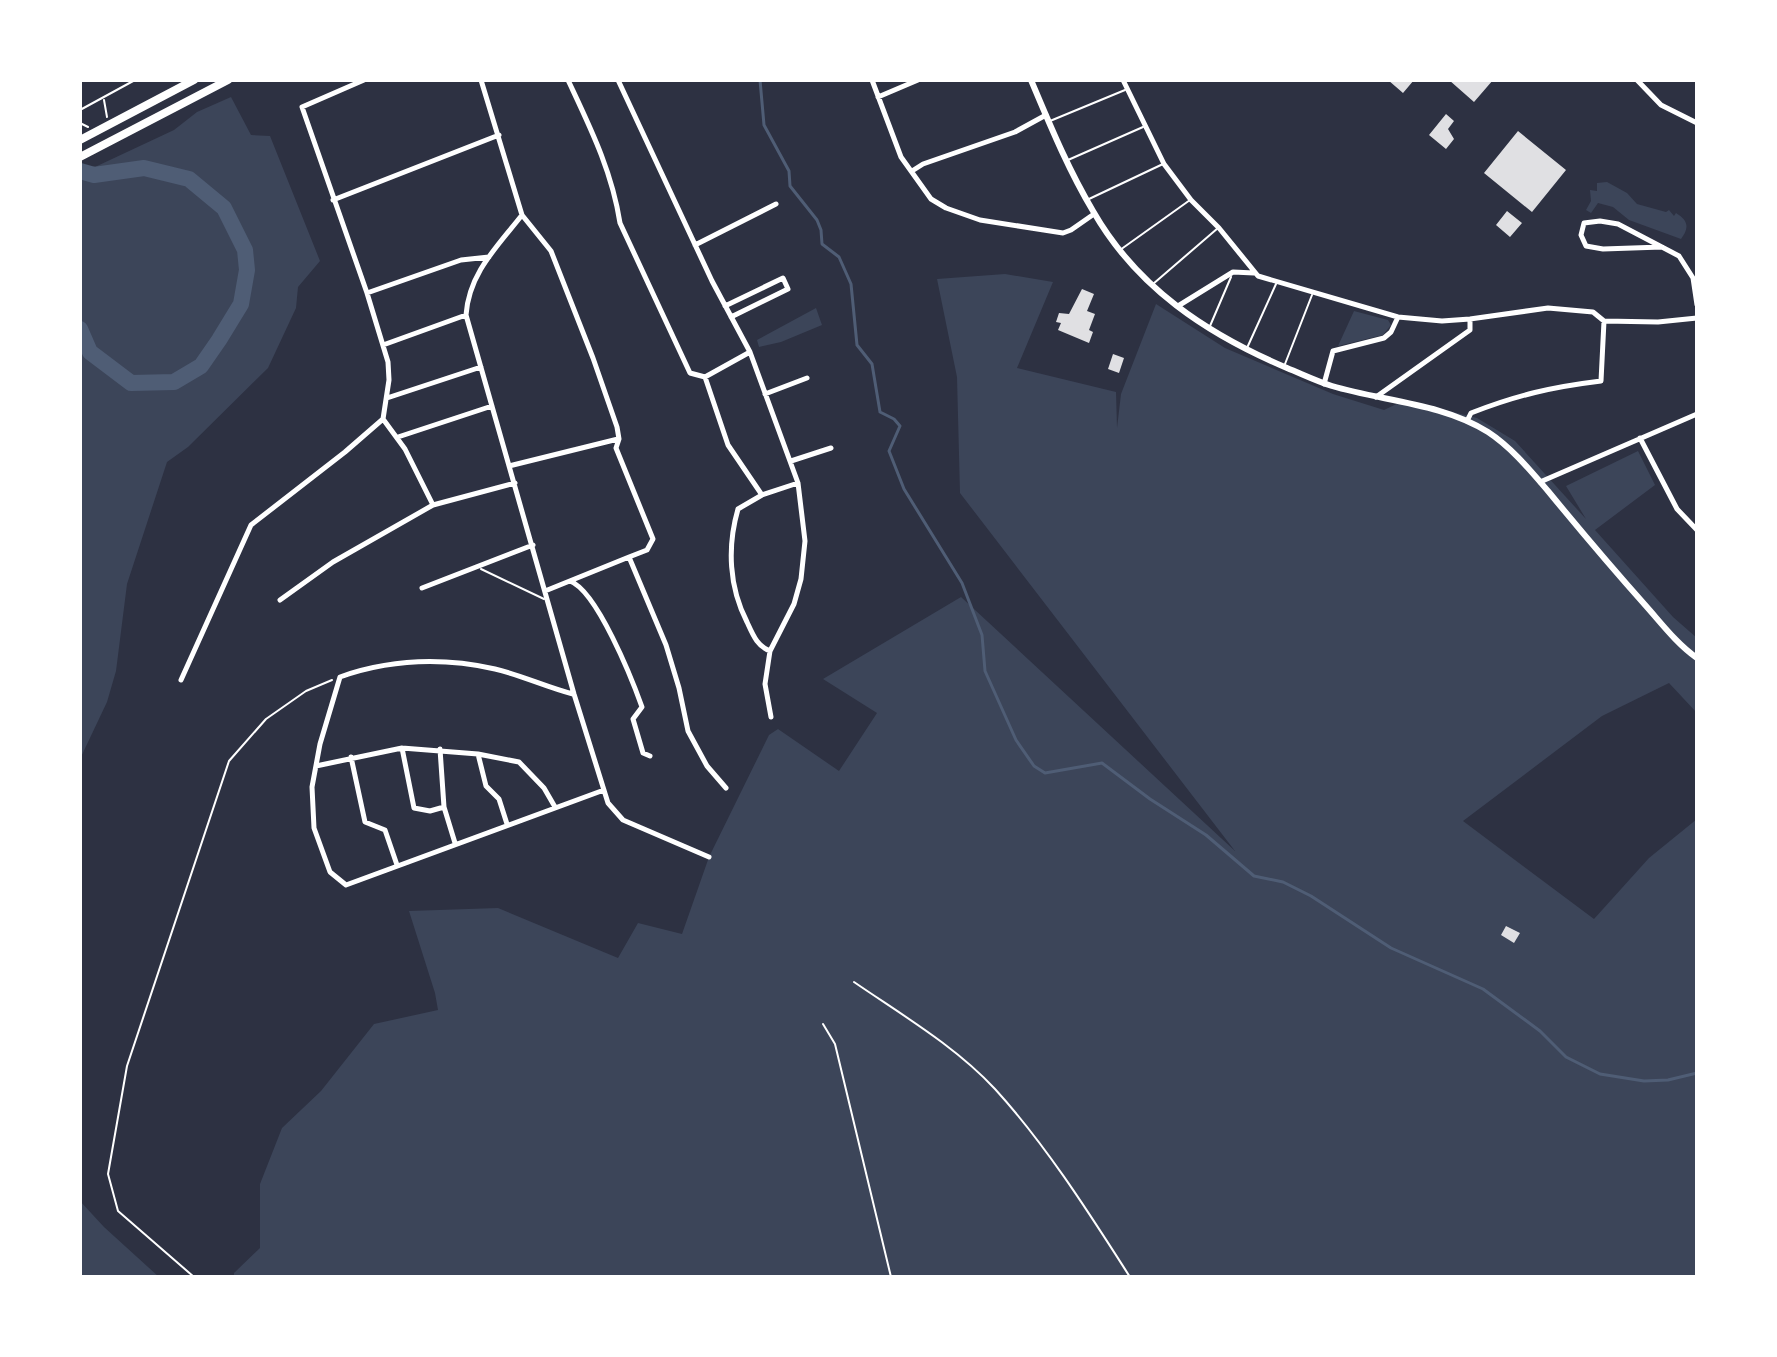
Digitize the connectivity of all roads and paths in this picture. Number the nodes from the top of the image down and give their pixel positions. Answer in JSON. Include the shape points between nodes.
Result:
{"nodes":[{"id":1,"x":135,"y":80,"type":"edge"},
{"id":2,"x":194,"y":80,"type":"edge"},
{"id":3,"x":228,"y":80,"type":"edge"},
{"id":4,"x":364,"y":80,"type":"edge"},
{"id":5,"x":481,"y":80,"type":"edge"},
{"id":6,"x":568,"y":80,"type":"edge"},
{"id":7,"x":618,"y":80,"type":"edge"},
{"id":8,"x":872,"y":80,"type":"edge"},
{"id":9,"x":918,"y":80,"type":"edge"},
{"id":10,"x":1031,"y":80,"type":"edge"},
{"id":11,"x":1123,"y":80,"type":"edge"},
{"id":12,"x":1637,"y":80,"type":"edge"},
{"id":13,"x":1127,"y":89,"type":"junction"},
{"id":14,"x":878,"y":97,"type":"junction"},
{"id":15,"x":80,"y":110,"type":"edge"},
{"id":16,"x":1048,"y":118,"type":"junction"},
{"id":17,"x":1697,"y":123,"type":"edge"},
{"id":18,"x":1144,"y":126,"type":"junction"},
{"id":19,"x":499,"y":135,"type":"junction"},
{"id":20,"x":80,"y":140,"type":"edge"},
{"id":21,"x":80,"y":157,"type":"edge"},
{"id":22,"x":1066,"y":161,"type":"junction"},
{"id":23,"x":1164,"y":164,"type":"junction"},
{"id":24,"x":912,"y":171,"type":"junction"},
{"id":25,"x":333,"y":200,"type":"junction"},
{"id":26,"x":1086,"y":200,"type":"junction"},
{"id":27,"x":1191,"y":200,"type":"junction"},
{"id":28,"x":776,"y":204,"type":"dead end"},
{"id":29,"x":1094,"y":214,"type":"junction"},
{"id":30,"x":522,"y":215,"type":"junction"},
{"id":31,"x":1219,"y":228,"type":"junction"},
{"id":32,"x":695,"y":245,"type":"junction"},
{"id":33,"x":1662,"y":247,"type":"junction"},
{"id":34,"x":1119,"y":250,"type":"junction"},
{"id":35,"x":490,"y":257,"type":"junction"},
{"id":36,"x":1233,"y":272,"type":"junction"},
{"id":37,"x":1254,"y":273,"type":"junction"},
{"id":38,"x":1276,"y":283,"type":"junction"},
{"id":39,"x":1151,"y":285,"type":"junction"},
{"id":40,"x":367,"y":293,"type":"junction"},
{"id":41,"x":1312,"y":294,"type":"junction"},
{"id":42,"x":1697,"y":305,"type":"edge"},
{"id":43,"x":725,"y":306,"type":"junction"},
{"id":44,"x":1178,"y":306,"type":"junction"},
{"id":45,"x":466,"y":315,"type":"junction"},
{"id":46,"x":731,"y":317,"type":"junction"},
{"id":47,"x":1398,"y":317,"type":"junction"},
{"id":48,"x":1697,"y":318,"type":"edge"},
{"id":49,"x":1470,"y":319,"type":"junction"},
{"id":50,"x":1604,"y":321,"type":"junction"},
{"id":51,"x":1208,"y":330,"type":"junction"},
{"id":52,"x":383,"y":345,"type":"junction"},
{"id":53,"x":1246,"y":351,"type":"junction"},
{"id":54,"x":750,"y":352,"type":"junction"},
{"id":55,"x":1284,"y":366,"type":"junction"},
{"id":56,"x":481,"y":367,"type":"junction"},
{"id":57,"x":705,"y":377,"type":"junction"},
{"id":58,"x":807,"y":378,"type":"dead end"},
{"id":59,"x":1324,"y":384,"type":"junction"},
{"id":60,"x":765,"y":394,"type":"junction"},
{"id":61,"x":1376,"y":397,"type":"junction"},
{"id":62,"x":387,"y":398,"type":"junction"},
{"id":63,"x":492,"y":406,"type":"junction"},
{"id":64,"x":1697,"y":414,"type":"edge"},
{"id":65,"x":383,"y":419,"type":"junction"},
{"id":66,"x":1467,"y":421,"type":"junction"},
{"id":67,"x":398,"y":437,"type":"junction"},
{"id":68,"x":1640,"y":438,"type":"junction"},
{"id":69,"x":619,"y":439,"type":"junction"},
{"id":70,"x":831,"y":448,"type":"dead end"},
{"id":71,"x":791,"y":461,"type":"junction"},
{"id":72,"x":509,"y":466,"type":"junction"},
{"id":73,"x":1540,"y":482,"type":"junction"},
{"id":74,"x":515,"y":483,"type":"junction"},
{"id":75,"x":798,"y":483,"type":"junction"},
{"id":76,"x":762,"y":495,"type":"junction"},
{"id":77,"x":433,"y":505,"type":"junction"},
{"id":78,"x":1697,"y":530,"type":"edge"},
{"id":79,"x":533,"y":545,"type":"junction"},
{"id":80,"x":629,"y":557,"type":"junction"},
{"id":81,"x":477,"y":566,"type":"junction"},
{"id":82,"x":570,"y":581,"type":"junction"},
{"id":83,"x":422,"y":588,"type":"dead end"},
{"id":84,"x":545,"y":591,"type":"junction"},
{"id":85,"x":280,"y":600,"type":"dead end"},
{"id":86,"x":548,"y":601,"type":"junction"},
{"id":87,"x":770,"y":651,"type":"junction"},
{"id":88,"x":1697,"y":658,"type":"edge"},
{"id":89,"x":340,"y":677,"type":"junction"},
{"id":90,"x":181,"y":680,"type":"dead end"},
{"id":91,"x":574,"y":694,"type":"junction"},
{"id":92,"x":771,"y":717,"type":"dead end"},
{"id":93,"x":402,"y":748,"type":"junction"},
{"id":94,"x":440,"y":749,"type":"junction"},
{"id":95,"x":478,"y":754,"type":"junction"},
{"id":96,"x":650,"y":756,"type":"dead end"},
{"id":97,"x":351,"y":757,"type":"junction"},
{"id":98,"x":316,"y":766,"type":"junction"},
{"id":99,"x":726,"y":788,"type":"dead end"},
{"id":100,"x":604,"y":790,"type":"junction"},
{"id":101,"x":444,"y":807,"type":"junction"},
{"id":102,"x":555,"y":807,"type":"junction"},
{"id":103,"x":507,"y":824,"type":"junction"},
{"id":104,"x":455,"y":843,"type":"junction"},
{"id":105,"x":709,"y":857,"type":"dead end"},
{"id":106,"x":397,"y":865,"type":"junction"},
{"id":107,"x":854,"y":982,"type":"dead end"},
{"id":108,"x":823,"y":1024,"type":"dead end"},
{"id":109,"x":194,"y":1277,"type":"edge"},
{"id":110,"x":891,"y":1277,"type":"edge"},
{"id":111,"x":1130,"y":1277,"type":"edge"}],
"edges":[{"from":1,"to":15,"type":"path"},
{"from":2,"to":20,"type":"highway"},
{"from":3,"to":21,"type":"highway"},
{"from":4,"to":25,"type":"street","via":[[302,107]]},
{"from":5,"to":19,"type":"street"},
{"from":6,"to":57,"type":"street","via":[[602,153],[620,223],[690,373]]},
{"from":7,"to":32,"type":"street"},
{"from":8,"to":14,"type":"street"},
{"from":9,"to":14,"type":"street"},
{"from":10,"to":16,"type":"street"},
{"from":11,"to":13,"type":"street"},
{"from":12,"to":17,"type":"street","via":[[1661,105]]},
{"from":13,"to":16,"type":"lane"},
{"from":13,"to":18,"type":"street"},
{"from":14,"to":24,"type":"street","via":[[901,157]]},
{"from":16,"to":22,"type":"street"},
{"from":16,"to":24,"type":"street"},
{"from":18,"to":22,"type":"lane"},
{"from":18,"to":23,"type":"street"},
{"from":19,"to":25,"type":"street"},
{"from":19,"to":30,"type":"street"},
{"from":22,"to":26,"type":"street"},
{"from":23,"to":26,"type":"lane"},
{"from":23,"to":27,"type":"street"},
{"from":24,"to":29,"type":"street","via":[[931,199],[980,220],[1063,233]]},
{"from":25,"to":40,"type":"street"},
{"from":26,"to":29,"type":"street"},
{"from":27,"to":31,"type":"street"},
{"from":27,"to":34,"type":"lane"},
{"from":28,"to":32,"type":"street"},
{"from":29,"to":34,"type":"street"},
{"from":30,"to":35,"type":"street"},
{"from":30,"to":69,"type":"street","via":[[551,251]]},
{"from":31,"to":37,"type":"street"},
{"from":31,"to":39,"type":"lane"},
{"from":32,"to":43,"type":"street"},
{"from":33,"to":33,"type":"street","via":[[1618,224],[1600,221],[1584,223],[1581,235],[1586,246],[1603,249]]},
{"from":33,"to":42,"type":"street","via":[[1679,256],[1693,278]]},
{"from":34,"to":39,"type":"street"},
{"from":35,"to":40,"type":"street","via":[[461,260]]},
{"from":35,"to":45,"type":"street","via":[[467,296]]},
{"from":36,"to":37,"type":"street"},
{"from":36,"to":44,"type":"street"},
{"from":36,"to":51,"type":"lane"},
{"from":37,"to":38,"type":"street"},
{"from":38,"to":41,"type":"street"},
{"from":38,"to":53,"type":"lane"},
{"from":39,"to":44,"type":"street"},
{"from":40,"to":52,"type":"street"},
{"from":41,"to":47,"type":"street"},
{"from":41,"to":55,"type":"lane"},
{"from":43,"to":46,"type":"street"},
{"from":43,"to":46,"type":"street","via":[[783,278],[788,289]]},
{"from":44,"to":51,"type":"street"},
{"from":45,"to":52,"type":"street"},
{"from":45,"to":56,"type":"street"},
{"from":46,"to":54,"type":"street"},
{"from":47,"to":49,"type":"street"},
{"from":47,"to":59,"type":"street","via":[[1384,338],[1333,351]]},
{"from":48,"to":50,"type":"street"},
{"from":49,"to":50,"type":"street","via":[[1548,308],[1593,312]]},
{"from":49,"to":61,"type":"street","via":[[1470,330]]},
{"from":50,"to":66,"type":"street","via":[[1601,381],[1508,398],[1471,413]]},
{"from":51,"to":53,"type":"street"},
{"from":52,"to":62,"type":"street"},
{"from":53,"to":55,"type":"street"},
{"from":54,"to":57,"type":"street"},
{"from":54,"to":60,"type":"street"},
{"from":55,"to":59,"type":"street"},
{"from":56,"to":62,"type":"street"},
{"from":56,"to":63,"type":"street"},
{"from":57,"to":76,"type":"street","via":[[728,445]]},
{"from":58,"to":60,"type":"street"},
{"from":59,"to":61,"type":"street"},
{"from":60,"to":71,"type":"street"},
{"from":61,"to":66,"type":"street"},
{"from":62,"to":65,"type":"street"},
{"from":63,"to":67,"type":"street"},
{"from":63,"to":72,"type":"street"},
{"from":64,"to":68,"type":"street"},
{"from":65,"to":67,"type":"street"},
{"from":65,"to":90,"type":"street","via":[[251,525]]},
{"from":66,"to":73,"type":"street","via":[[1509,449]]},
{"from":67,"to":77,"type":"street"},
{"from":68,"to":73,"type":"street"},
{"from":68,"to":78,"type":"street","via":[[1677,509]]},
{"from":69,"to":72,"type":"street"},
{"from":69,"to":80,"type":"street","via":[[616,448],[653,539],[647,550]]},
{"from":70,"to":71,"type":"street"},
{"from":71,"to":75,"type":"street"},
{"from":72,"to":74,"type":"street"},
{"from":73,"to":88,"type":"street"},
{"from":74,"to":77,"type":"street"},
{"from":74,"to":79,"type":"street"},
{"from":75,"to":76,"type":"street"},
{"from":75,"to":87,"type":"street","via":[[805,541],[801,579]]},
{"from":76,"to":87,"type":"street","via":[[738,509],[732,529],[732,573],[736,602],[755,639]]},
{"from":77,"to":85,"type":"street","via":[[333,562]]},
{"from":79,"to":81,"type":"street"},
{"from":79,"to":84,"type":"street"},
{"from":80,"to":82,"type":"street"},
{"from":80,"to":99,"type":"street","via":[[666,645],[688,731]]},
{"from":81,"to":83,"type":"street"},
{"from":81,"to":86,"type":"lane"},
{"from":82,"to":84,"type":"street"},
{"from":82,"to":96,"type":"street","via":[[587,595],[630,674],[642,707],[633,719],[643,753]]},
{"from":84,"to":86,"type":"street"},
{"from":86,"to":91,"type":"street"},
{"from":87,"to":92,"type":"street","via":[[765,684]]},
{"from":89,"to":91,"type":"street","via":[[426,660],[496,669]]},
{"from":89,"to":98,"type":"street"},
{"from":89,"to":109,"type":"path","via":[[306,691],[266,719],[229,761],[127,1066],[108,1174],[118,1211]]},
{"from":91,"to":100,"type":"street"},
{"from":93,"to":94,"type":"street"},
{"from":93,"to":97,"type":"street"},
{"from":93,"to":101,"type":"street","via":[[414,808]]},
{"from":94,"to":95,"type":"street"},
{"from":94,"to":101,"type":"street"},
{"from":95,"to":102,"type":"street","via":[[519,762]]},
{"from":95,"to":103,"type":"street","via":[[486,786],[499,799]]},
{"from":97,"to":98,"type":"street"},
{"from":97,"to":106,"type":"street","via":[[365,822],[385,830]]},
{"from":98,"to":106,"type":"street","via":[[314,828],[330,872],[346,885]]},
{"from":100,"to":102,"type":"street"},
{"from":100,"to":105,"type":"street","via":[[623,820]]},
{"from":101,"to":104,"type":"street"},
{"from":102,"to":103,"type":"street"},
{"from":103,"to":104,"type":"street"},
{"from":104,"to":106,"type":"street"},
{"from":107,"to":111,"type":"path","via":[[947,1046],[994,1089],[1077,1194]]},
{"from":108,"to":110,"type":"path","via":[[835,1044]]}]}
